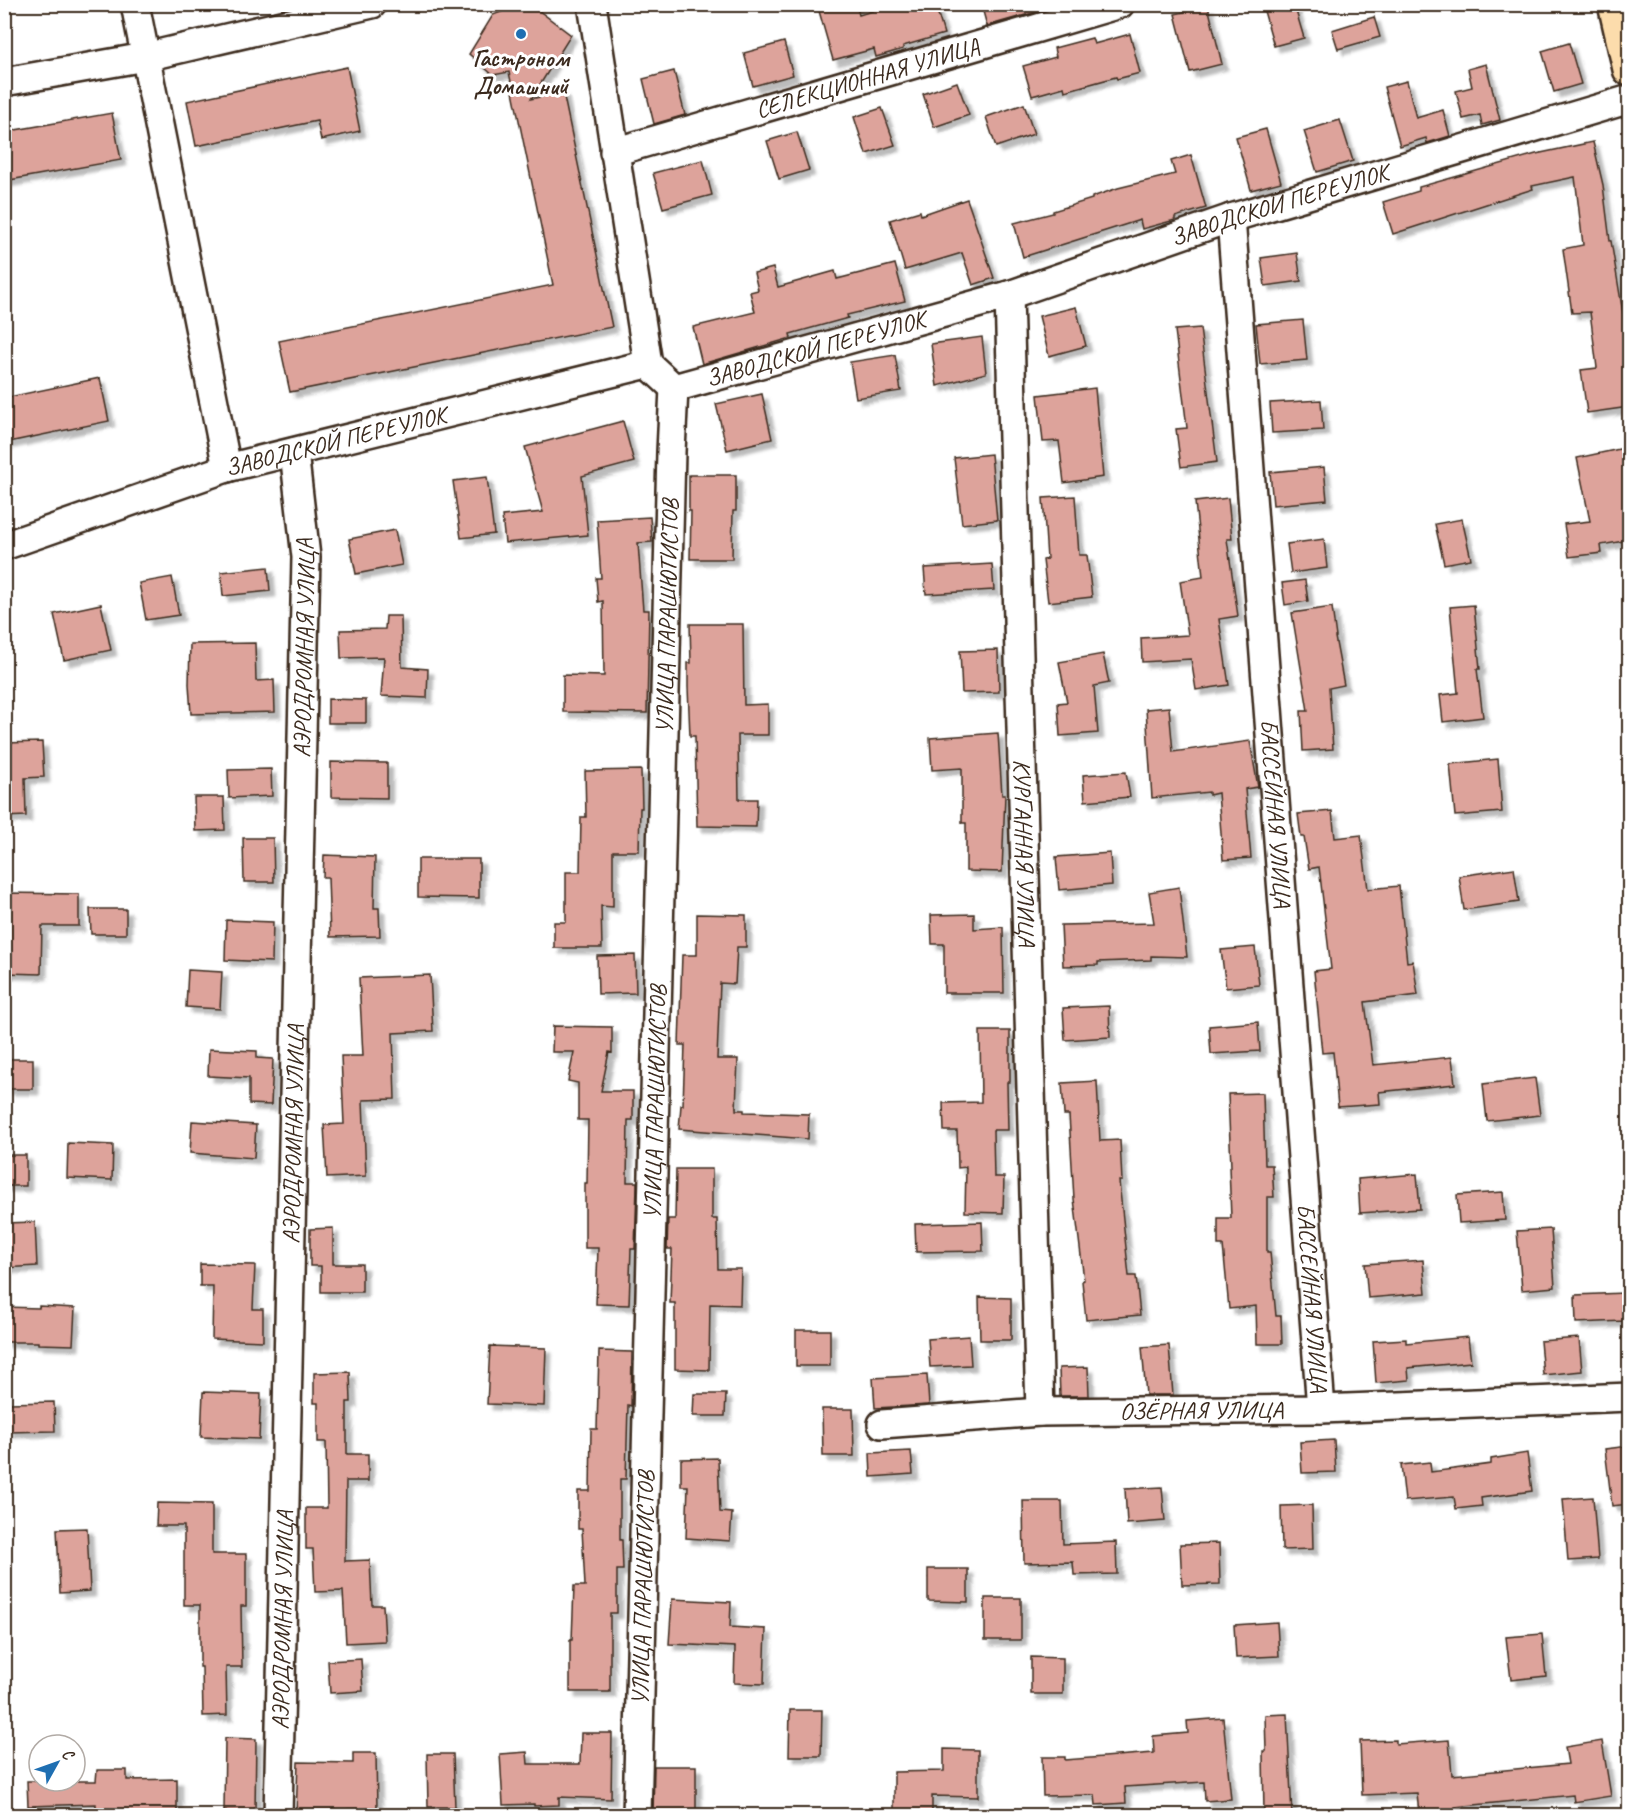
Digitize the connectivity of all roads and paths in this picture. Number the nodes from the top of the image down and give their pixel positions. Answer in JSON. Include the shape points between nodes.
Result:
{"nodes":[{"id":1,"x":135,"y":4,"type":"edge"},
{"id":2,"x":372,"y":4,"type":"edge"},
{"id":3,"x":592,"y":4,"type":"edge"},
{"id":4,"x":1120,"y":4,"type":"edge"},
{"id":5,"x":1615,"y":4,"type":"edge"},
{"id":6,"x":145,"y":57,"type":"junction"},
{"id":7,"x":1629,"y":69,"type":"edge"},
{"id":8,"x":4,"y":82,"type":"edge"},
{"id":9,"x":1629,"y":99,"type":"edge"},
{"id":10,"x":614,"y":152,"type":"junction"},
{"id":11,"x":1231,"y":218,"type":"junction"},
{"id":12,"x":1009,"y":295,"type":"junction"},
{"id":13,"x":648,"y":364,"type":"junction"},
{"id":14,"x":674,"y":388,"type":"junction"},
{"id":15,"x":294,"y":452,"type":"junction"},
{"id":16,"x":227,"y":468,"type":"junction"},
{"id":17,"x":4,"y":546,"type":"edge"},
{"id":18,"x":1629,"y":1397,"type":"edge"},
{"id":19,"x":1321,"y":1409,"type":"junction"},
{"id":20,"x":1040,"y":1412,"type":"junction"},
{"id":21,"x":882,"y":1424,"type":"dead end"},
{"id":22,"x":278,"y":1815,"type":"edge"},
{"id":23,"x":637,"y":1815,"type":"edge"}],
"edges":[{"from":1,"to":6,"type":"street"},
{"from":2,"to":6,"type":"street"},
{"from":3,"to":10,"type":"street"},
{"from":4,"to":10,"type":"street","name":"СЕЛЕКЦИОННАЯ УЛИЦА"},
{"from":5,"to":7,"type":"main road"},
{"from":6,"to":8,"type":"street"},
{"from":6,"to":16,"type":"street"},
{"from":9,"to":11,"type":"street","name":"ЗАВОДСКОЙ ПЕРЕУЛОК"},
{"from":10,"to":13,"type":"street"},
{"from":11,"to":12,"type":"street","name":"ЗАВОДСКОЙ ПЕРЕУЛОК"},
{"from":11,"to":19,"type":"street","name":"БАССЕЙНАЯ УЛИЦА"},
{"from":12,"to":14,"type":"street","name":"ЗАВОДСКОЙ ПЕРЕУЛОК"},
{"from":12,"to":20,"type":"street","name":"КУРГАННАЯ УЛИЦА"},
{"from":13,"to":14,"type":"street","name":"ЗАВОДСКОЙ ПЕРЕУЛОК"},
{"from":13,"to":15,"type":"street","name":"ЗАВОДСКОЙ ПЕРЕУЛОК"},
{"from":14,"to":23,"type":"street","name":"УЛИЦА ПАРАШЮТИСТОВ"},
{"from":15,"to":16,"type":"street","name":"ЗАВОДСКОЙ ПЕРЕУЛОК"},
{"from":15,"to":22,"type":"street","name":"АЭРОДРОМНАЯ УЛИЦА","via":[[306,557]]},
{"from":16,"to":17,"type":"street","name":"ЗАВОДСКОЙ ПЕРЕУЛОК"},
{"from":18,"to":19,"type":"street","name":"ОЗЁРНАЯ УЛИЦА"},
{"from":19,"to":20,"type":"street","name":"ОЗЁРНАЯ УЛИЦА"},
{"from":20,"to":21,"type":"street","name":"ОЗЁРНАЯ УЛИЦА"}]}
